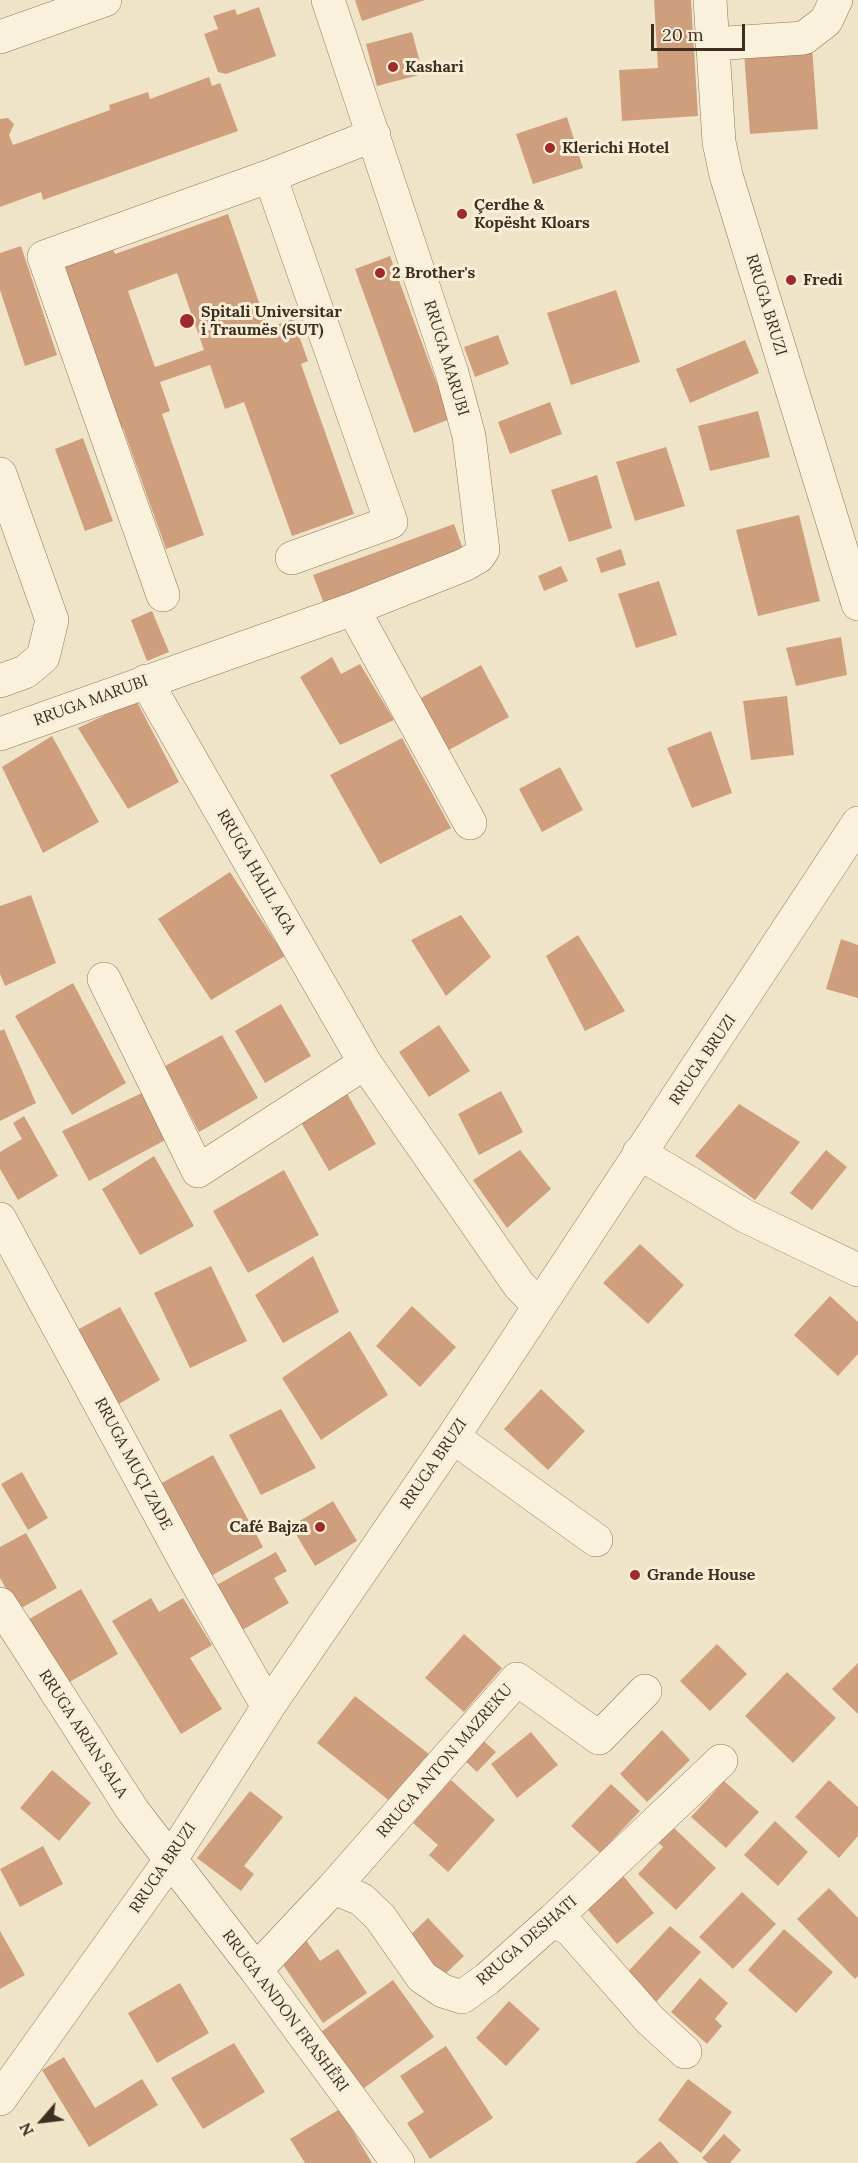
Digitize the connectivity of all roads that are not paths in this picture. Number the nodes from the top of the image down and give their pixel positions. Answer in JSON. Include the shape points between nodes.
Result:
{"nodes":[{"id":1,"x":105,"y":0,"type":"edge"},
{"id":2,"x":328,"y":0,"type":"edge"},
{"id":3,"x":710,"y":0,"type":"edge"},
{"id":4,"x":836,"y":0,"type":"edge"},
{"id":5,"x":68,"y":6,"type":"edge"},
{"id":6,"x":0,"y":37,"type":"edge"},
{"id":7,"x":712,"y":44,"type":"junction"},
{"id":8,"x":374,"y":135,"type":"junction"},
{"id":9,"x":270,"y":176,"type":"junction"},
{"id":10,"x":0,"y":474,"type":"edge"},
{"id":11,"x":292,"y":558,"type":"dead end"},
{"id":12,"x":163,"y":595,"type":"dead end"},
{"id":13,"x":858,"y":604,"type":"edge"},
{"id":14,"x":353,"y":609,"type":"junction"},
{"id":15,"x":0,"y":681,"type":"edge"},
{"id":16,"x":146,"y":681,"type":"junction"},
{"id":17,"x":0,"y":734,"type":"edge"},
{"id":18,"x":858,"y":823,"type":"edge"},
{"id":19,"x":470,"y":824,"type":"dead end"},
{"id":20,"x":104,"y":979,"type":"dead end"},
{"id":21,"x":365,"y":1063,"type":"junction"},
{"id":22,"x":639,"y":1153,"type":"junction"},
{"id":23,"x":0,"y":1219,"type":"edge"},
{"id":24,"x":858,"y":1270,"type":"edge"},
{"id":25,"x":539,"y":1306,"type":"junction"},
{"id":26,"x":453,"y":1437,"type":"junction"},
{"id":27,"x":596,"y":1540,"type":"dead end"},
{"id":28,"x":0,"y":1604,"type":"edge"},
{"id":29,"x":645,"y":1690,"type":"dead end"},
{"id":30,"x":268,"y":1707,"type":"junction"},
{"id":31,"x":721,"y":1761,"type":"dead end"},
{"id":32,"x":171,"y":1859,"type":"junction"},
{"id":33,"x":333,"y":1888,"type":"junction"},
{"id":34,"x":552,"y":1920,"type":"junction"},
{"id":35,"x":256,"y":1970,"type":"junction"},
{"id":36,"x":686,"y":2052,"type":"dead end"},
{"id":37,"x":0,"y":2099,"type":"edge"},
{"id":38,"x":398,"y":2163,"type":"edge"}],
"edges":[{"from":1,"to":5,"type":"street"},
{"from":2,"to":8,"type":"street","name":"RRUGA MARUBI"},
{"from":3,"to":7,"type":"street","name":"RRUGA BRUZI"},
{"from":4,"to":7,"type":"street","via":[[826,21],[804,38]]},
{"from":5,"to":6,"type":"street"},
{"from":7,"to":13,"type":"street","name":"RRUGA BRUZI","via":[[719,142],[726,176]]},
{"from":8,"to":9,"type":"street"},
{"from":8,"to":14,"type":"street","name":"RRUGA MARUBI","via":[[469,436],[483,549],[464,565]]},
{"from":9,"to":11,"type":"street","via":[[391,522]]},
{"from":9,"to":12,"type":"street","via":[[44,257]]},
{"from":10,"to":15,"type":"street","via":[[52,620],[43,657],[26,672]]},
{"from":14,"to":16,"type":"street","name":"RRUGA MARUBI"},
{"from":14,"to":19,"type":"street"},
{"from":16,"to":17,"type":"street","name":"RRUGA MARUBI"},
{"from":16,"to":21,"type":"street","name":"RRUGA HALIL AGA"},
{"from":18,"to":22,"type":"street","name":"RRUGA BRUZI"},
{"from":20,"to":21,"type":"street","via":[[198,1171]]},
{"from":21,"to":25,"type":"street","name":"RRUGA HALIL AGA","via":[[519,1285]]},
{"from":22,"to":24,"type":"street","via":[[745,1216]]},
{"from":22,"to":25,"type":"street","name":"RRUGA BRUZI"},
{"from":23,"to":30,"type":"street","name":"RRUGA MUÇI ZADE"},
{"from":25,"to":26,"type":"street","name":"RRUGA BRUZI"},
{"from":26,"to":27,"type":"street"},
{"from":26,"to":30,"type":"street","name":"RRUGA BRUZI"},
{"from":28,"to":32,"type":"street","name":"RRUGA ARJAN SALA","via":[[133,1811]]},
{"from":29,"to":33,"type":"street","name":"RRUGA ANTON MAZREKU","via":[[599,1738],[517,1679]]},
{"from":30,"to":32,"type":"street","name":"RRUGA BRUZI"},
{"from":31,"to":34,"type":"street","name":"RRUGA DESHATI"},
{"from":32,"to":35,"type":"street","name":"RRUGA ANDON FRASHËRI"},
{"from":32,"to":37,"type":"street","name":"RRUGA BRUZI"},
{"from":33,"to":34,"type":"street","name":"RRUGA DESHATI","via":[[361,1899],[380,1917],[422,1977],[443,1991],[462,1996],[487,1979]]},
{"from":33,"to":35,"type":"street"},
{"from":34,"to":36,"type":"street","via":[[571,1930],[650,2020]]},
{"from":35,"to":38,"type":"street","name":"RRUGA ANDON FRASHËRI"}]}
